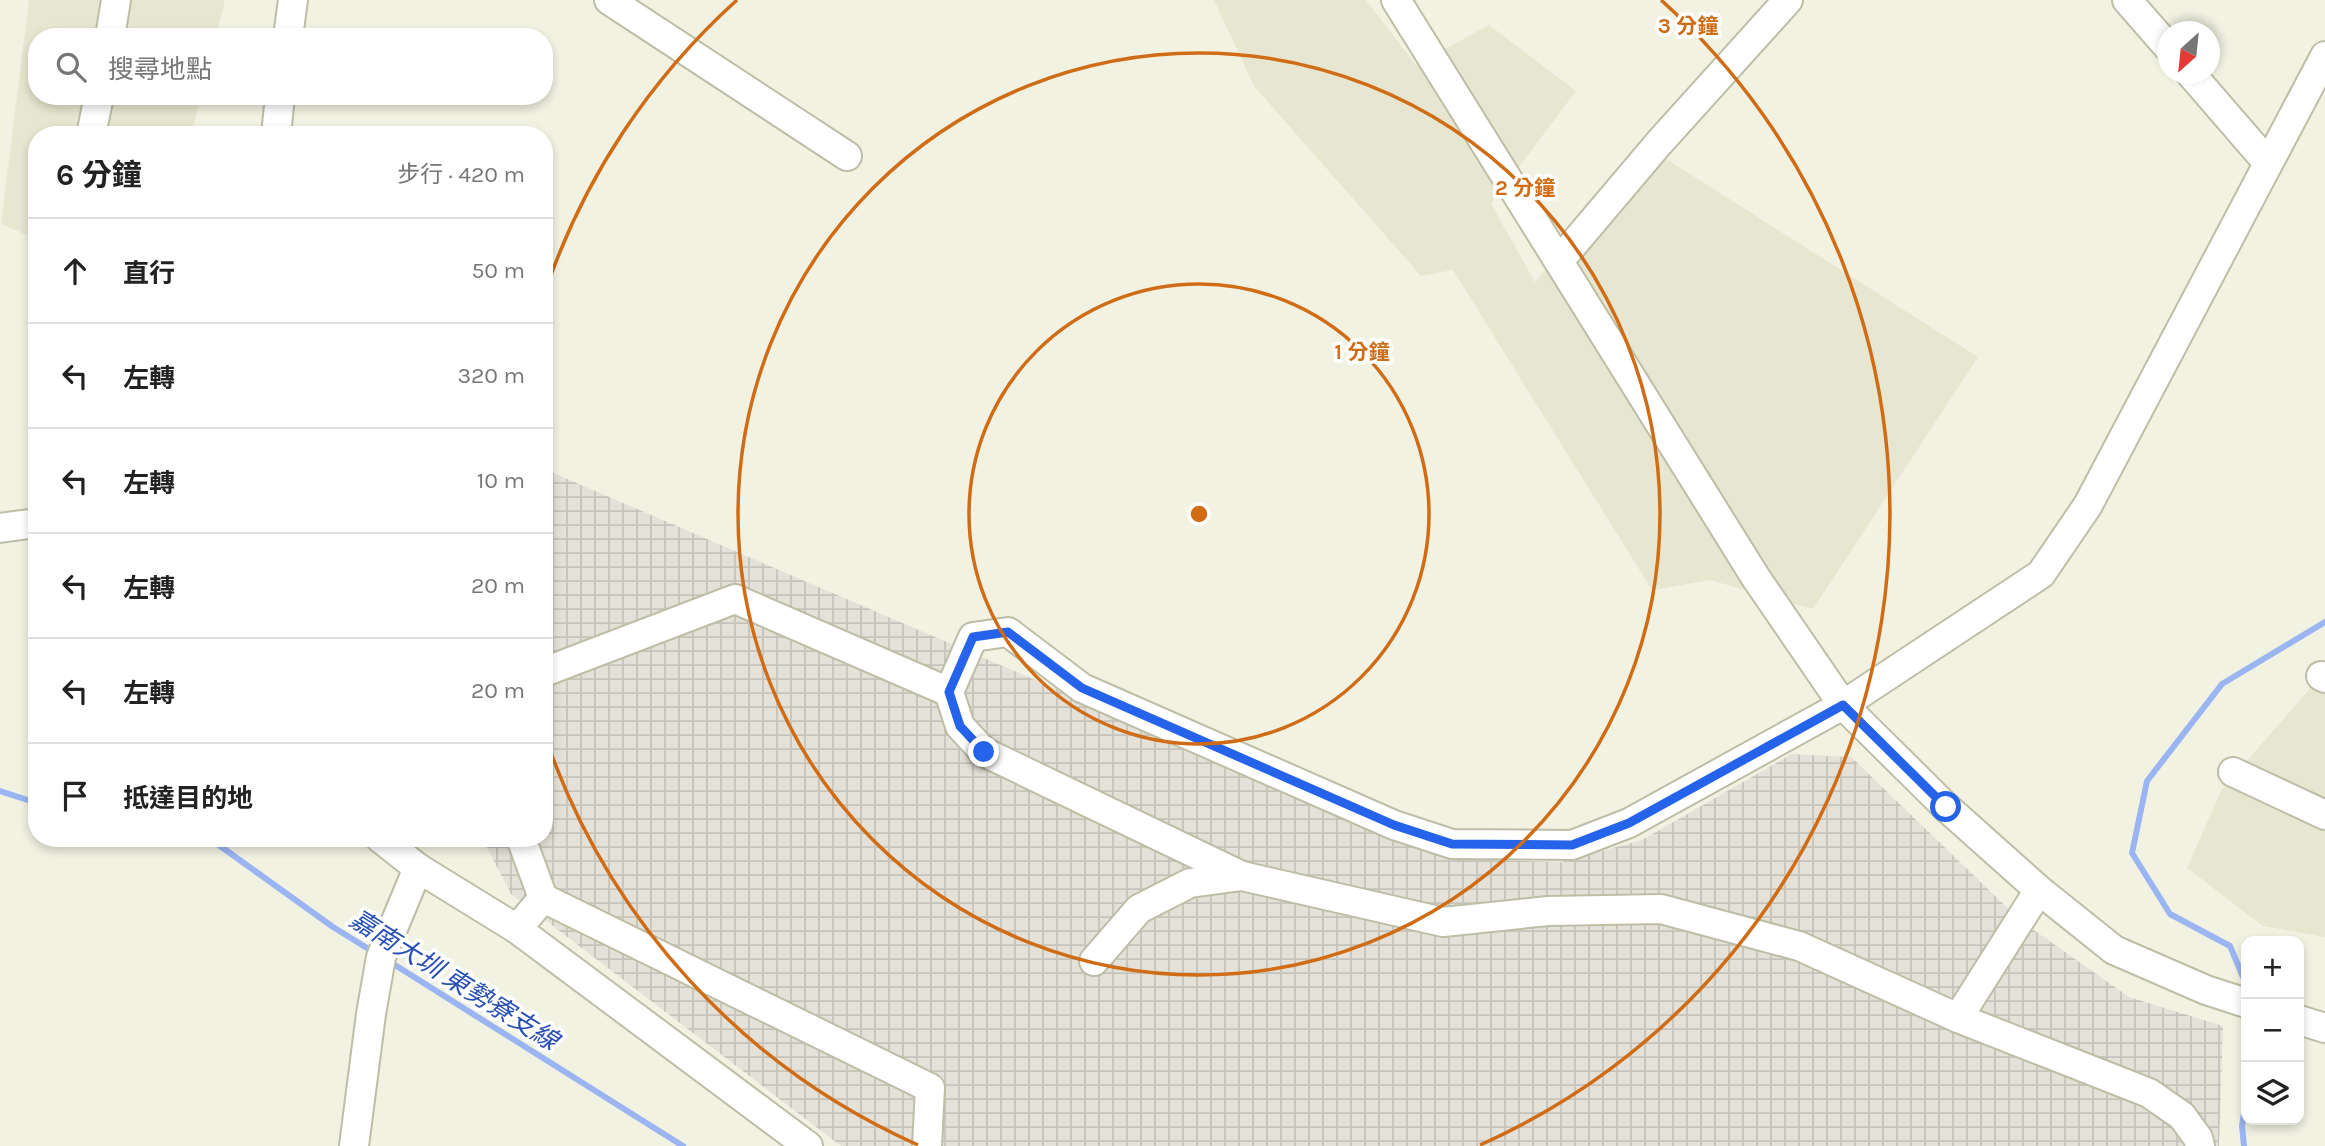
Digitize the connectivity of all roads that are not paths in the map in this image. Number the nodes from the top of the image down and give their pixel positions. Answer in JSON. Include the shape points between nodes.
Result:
{"nodes":[{"id":1,"x":116,"y":0,"type":"edge"},
{"id":2,"x":293,"y":0,"type":"edge"},
{"id":3,"x":609,"y":0,"type":"edge"},
{"id":4,"x":1396,"y":0,"type":"edge"},
{"id":5,"x":1788,"y":0,"type":"edge"},
{"id":6,"x":2127,"y":0,"type":"edge"},
{"id":7,"x":111,"y":28,"type":"edge"},
{"id":8,"x":289,"y":28,"type":"edge"},
{"id":9,"x":2157,"y":34,"type":"edge"},
{"id":10,"x":2325,"y":56,"type":"edge"},
{"id":11,"x":2200,"y":84,"type":"edge"},
{"id":12,"x":98,"y":105,"type":"edge"},
{"id":13,"x":279,"y":105,"type":"edge"},
{"id":14,"x":93,"y":126,"type":"edge"},
{"id":15,"x":277,"y":126,"type":"edge"},
{"id":16,"x":847,"y":156,"type":"dead end"},
{"id":17,"x":2268,"y":163,"type":"junction"},
{"id":18,"x":1560,"y":260,"type":"junction"},
{"id":19,"x":28,"y":524,"type":"edge"},
{"id":20,"x":0,"y":528,"type":"edge"},
{"id":21,"x":553,"y":669,"type":"edge"},
{"id":22,"x":949,"y":692,"type":"junction"},
{"id":23,"x":1843,"y":705,"type":"junction"},
{"id":24,"x":2233,"y":772,"type":"dead end"},
{"id":25,"x":2325,"y":815,"type":"edge"},
{"id":26,"x":391,"y":847,"type":"edge"},
{"id":27,"x":524,"y":847,"type":"edge"},
{"id":28,"x":418,"y":868,"type":"junction"},
{"id":29,"x":1242,"y":876,"type":"junction"},
{"id":30,"x":2039,"y":890,"type":"junction"},
{"id":31,"x":543,"y":898,"type":"junction"},
{"id":32,"x":517,"y":929,"type":"junction"},
{"id":33,"x":1094,"y":961,"type":"dead end"},
{"id":34,"x":2241,"y":1001,"type":"edge"},
{"id":35,"x":1958,"y":1018,"type":"junction"},
{"id":36,"x":2304,"y":1022,"type":"edge"},
{"id":37,"x":2325,"y":1028,"type":"edge"},
{"id":38,"x":354,"y":1146,"type":"edge"},
{"id":39,"x":808,"y":1146,"type":"edge"},
{"id":40,"x":927,"y":1146,"type":"edge"},
{"id":41,"x":2200,"y":1146,"type":"edge"}],
"edges":[{"from":1,"to":7,"type":"street"},
{"from":2,"to":8,"type":"street"},
{"from":3,"to":16,"type":"street"},
{"from":4,"to":18,"type":"street"},
{"from":5,"to":18,"type":"street"},
{"from":6,"to":9,"type":"street"},
{"from":10,"to":17,"type":"street"},
{"from":11,"to":17,"type":"street"},
{"from":12,"to":14,"type":"street"},
{"from":13,"to":15,"type":"street"},
{"from":17,"to":23,"type":"street","via":[[2088,505],[2041,573]]},
{"from":18,"to":23,"type":"street","via":[[1756,578]]},
{"from":19,"to":20,"type":"street"},
{"from":21,"to":22,"type":"street","via":[[735,599]]},
{"from":22,"to":23,"type":"street","via":[[973,637],[1008,632],[1082,688],[1394,825],[1452,844],[1572,845],[1629,823]]},
{"from":22,"to":29,"type":"street","via":[[960,726],[984,752]]},
{"from":23,"to":30,"type":"street"},
{"from":24,"to":25,"type":"street"},
{"from":26,"to":28,"type":"street"},
{"from":27,"to":31,"type":"street"},
{"from":28,"to":32,"type":"street"},
{"from":28,"to":38,"type":"street","via":[[381,957]]},
{"from":29,"to":33,"type":"street","via":[[1190,883],[1139,909]]},
{"from":29,"to":35,"type":"street","via":[[1443,922],[1548,911],[1661,909],[1799,946]]},
{"from":30,"to":34,"type":"street","via":[[2114,950]]},
{"from":30,"to":35,"type":"street"},
{"from":31,"to":32,"type":"street"},
{"from":31,"to":40,"type":"street","via":[[930,1088]]},
{"from":32,"to":39,"type":"street"},
{"from":35,"to":41,"type":"street","via":[[2149,1093],[2182,1116]]},
{"from":36,"to":37,"type":"street"}]}
